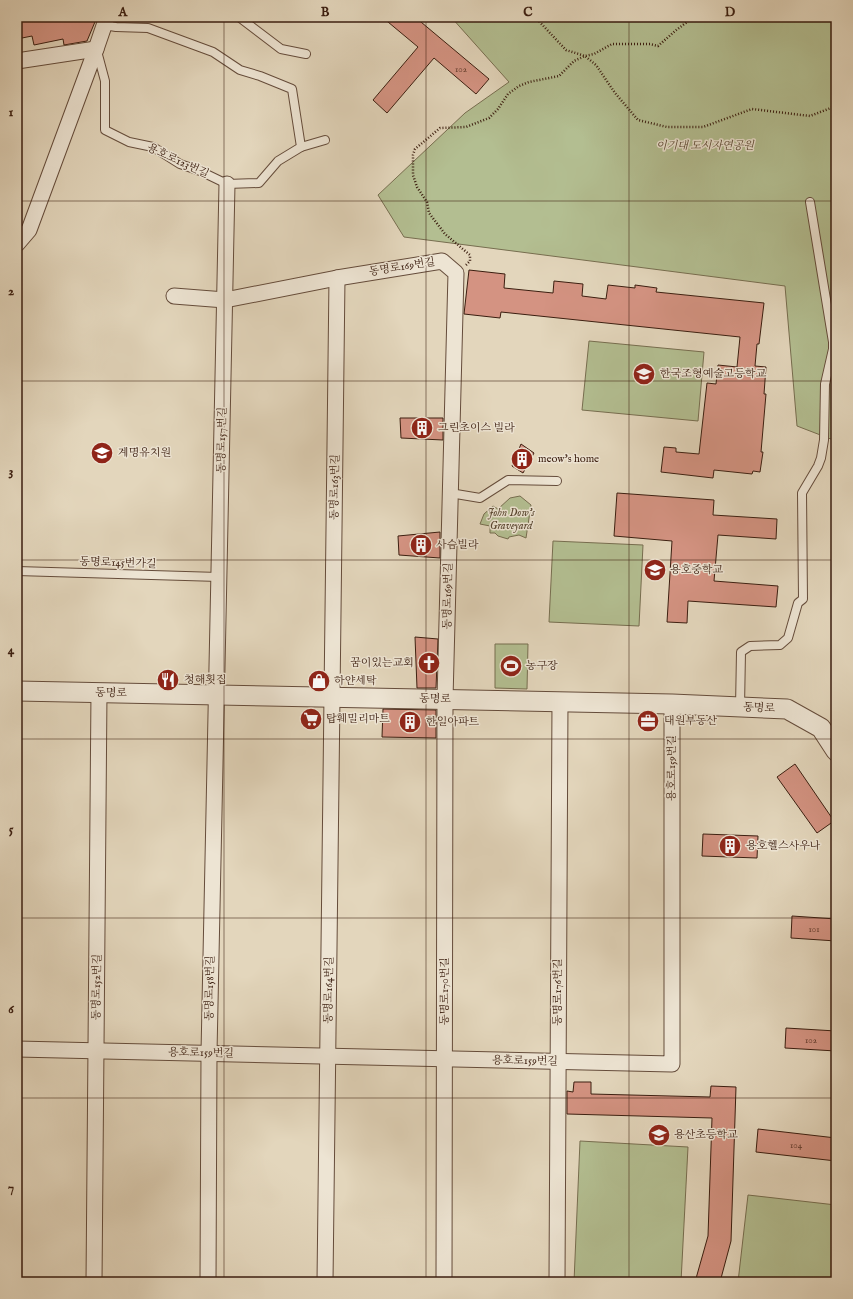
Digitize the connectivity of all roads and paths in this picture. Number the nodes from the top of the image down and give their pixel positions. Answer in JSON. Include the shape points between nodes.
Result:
{"nodes":[{"id":1,"x":239,"y":17,"type":"edge"},
{"id":2,"x":535,"y":17,"type":"edge"},
{"id":3,"x":701,"y":17,"type":"edge"},
{"id":4,"x":106,"y":21,"type":"edge"},
{"id":5,"x":96,"y":49,"type":"junction"},
{"id":6,"x":306,"y":54,"type":"dead end"},
{"id":7,"x":585,"y":56,"type":"junction"},
{"id":8,"x":17,"y":61,"type":"edge"},
{"id":9,"x":836,"y":106,"type":"edge"},
{"id":10,"x":325,"y":140,"type":"dead end"},
{"id":11,"x":301,"y":147,"type":"junction"},
{"id":12,"x":227,"y":184,"type":"junction"},
{"id":13,"x":810,"y":202,"type":"dead end"},
{"id":14,"x":17,"y":244,"type":"edge"},
{"id":15,"x":456,"y":273,"type":"junction"},
{"id":16,"x":337,"y":278,"type":"junction"},
{"id":17,"x":174,"y":296,"type":"dead end"},
{"id":18,"x":225,"y":300,"type":"junction"},
{"id":19,"x":557,"y":481,"type":"dead end"},
{"id":20,"x":450,"y":493,"type":"junction"},
{"id":21,"x":17,"y":571,"type":"edge"},
{"id":22,"x":219,"y":577,"type":"junction"},
{"id":23,"x":17,"y":691,"type":"edge"},
{"id":24,"x":99,"y":692,"type":"junction"},
{"id":25,"x":216,"y":695,"type":"junction"},
{"id":26,"x":332,"y":697,"type":"junction"},
{"id":27,"x":445,"y":699,"type":"junction"},
{"id":28,"x":560,"y":702,"type":"junction"},
{"id":29,"x":672,"y":704,"type":"junction"},
{"id":30,"x":740,"y":707,"type":"junction"},
{"id":31,"x":836,"y":751,"type":"edge"},
{"id":32,"x":17,"y":1049,"type":"edge"},
{"id":33,"x":96,"y":1051,"type":"junction"},
{"id":34,"x":209,"y":1053,"type":"junction"},
{"id":35,"x":328,"y":1056,"type":"junction"},
{"id":36,"x":445,"y":1059,"type":"junction"},
{"id":37,"x":558,"y":1062,"type":"junction"},
{"id":38,"x":94,"y":1282,"type":"edge"},
{"id":39,"x":208,"y":1282,"type":"edge"},
{"id":40,"x":325,"y":1282,"type":"edge"},
{"id":41,"x":444,"y":1282,"type":"edge"},
{"id":42,"x":557,"y":1282,"type":"edge"}],
"edges":[{"from":1,"to":6,"type":"lane","via":[[281,49]]},
{"from":2,"to":7,"type":"path","via":[[566,50]]},
{"from":3,"to":7,"type":"path","via":[[691,19],[658,46],[612,44]]},
{"from":4,"to":5,"type":"street"},
{"from":4,"to":11,"type":"lane","via":[[116,26],[148,28],[213,52],[240,70],[292,89]]},
{"from":5,"to":8,"type":"street"},
{"from":5,"to":12,"type":"lane","name":"용호로123번길","via":[[105,81],[105,130],[129,142],[153,147],[180,164]]},
{"from":5,"to":14,"type":"street","via":[[29,230]]},
{"from":7,"to":9,"type":"path","via":[[596,65],[638,120],[667,127],[704,127],[752,109],[810,116]]},
{"from":7,"to":15,"type":"path","via":[[574,61],[559,76],[519,86],[508,94],[489,118],[466,127],[440,128],[415,149],[413,175],[426,202],[428,213],[445,234],[470,255],[470,261]]},
{"from":10,"to":11,"type":"lane","name":"용호로123번길"},
{"from":11,"to":12,"type":"lane","name":"용호로123번길","via":[[278,161],[259,183]]},
{"from":12,"to":18,"type":"street","name":"동명로157번길"},
{"from":13,"to":30,"type":"lane","via":[[833,349],[825,384],[824,440],[821,458],[802,493],[803,599],[798,603],[788,638],[780,645],[750,646],[741,652]]},
{"from":15,"to":16,"type":"street","name":"동명로169번길","via":[[442,261]]},
{"from":15,"to":20,"type":"street","name":"동명로169번길"},
{"from":16,"to":18,"type":"street","name":"동명로169번길"},
{"from":16,"to":26,"type":"street","name":"동명로163번길"},
{"from":17,"to":18,"type":"street","name":"동명로169번길"},
{"from":18,"to":22,"type":"street","name":"동명로157번길"},
{"from":19,"to":20,"type":"lane","via":[[508,480],[480,498]]},
{"from":20,"to":27,"type":"street","name":"동명로169번길"},
{"from":21,"to":22,"type":"lane","name":"동명로145번가길"},
{"from":22,"to":25,"type":"street","name":"동명로157번길"},
{"from":23,"to":24,"type":"street","name":"동명로"},
{"from":24,"to":25,"type":"street","name":"동명로"},
{"from":24,"to":33,"type":"street","name":"동명로152번길"},
{"from":25,"to":26,"type":"street","name":"동명로"},
{"from":25,"to":34,"type":"street","name":"동명로158번길"},
{"from":26,"to":27,"type":"street","name":"동명로"},
{"from":26,"to":35,"type":"street","name":"동명로164번길"},
{"from":27,"to":28,"type":"street","name":"동명로"},
{"from":27,"to":36,"type":"street","name":"동명로170번길"},
{"from":28,"to":29,"type":"street","name":"동명로"},
{"from":28,"to":37,"type":"street","name":"동명로176번길"},
{"from":29,"to":30,"type":"street","name":"동명로"},
{"from":29,"to":37,"type":"street","name":"용호로159번길","via":[[672,1064]]},
{"from":30,"to":31,"type":"street","name":"동명로","via":[[787,709],[820,728]]},
{"from":32,"to":33,"type":"street","name":"용호로159번길"},
{"from":33,"to":34,"type":"street","name":"용호로159번길"},
{"from":33,"to":38,"type":"street","name":"동명로152번길"},
{"from":34,"to":35,"type":"street","name":"용호로159번길"},
{"from":34,"to":39,"type":"street","name":"동명로158번길"},
{"from":35,"to":36,"type":"street","name":"용호로159번길"},
{"from":35,"to":40,"type":"street","name":"동명로164번길"},
{"from":36,"to":37,"type":"street","name":"용호로159번길"},
{"from":36,"to":41,"type":"street","name":"동명로170번길"},
{"from":37,"to":42,"type":"street","name":"동명로176번길"}]}
